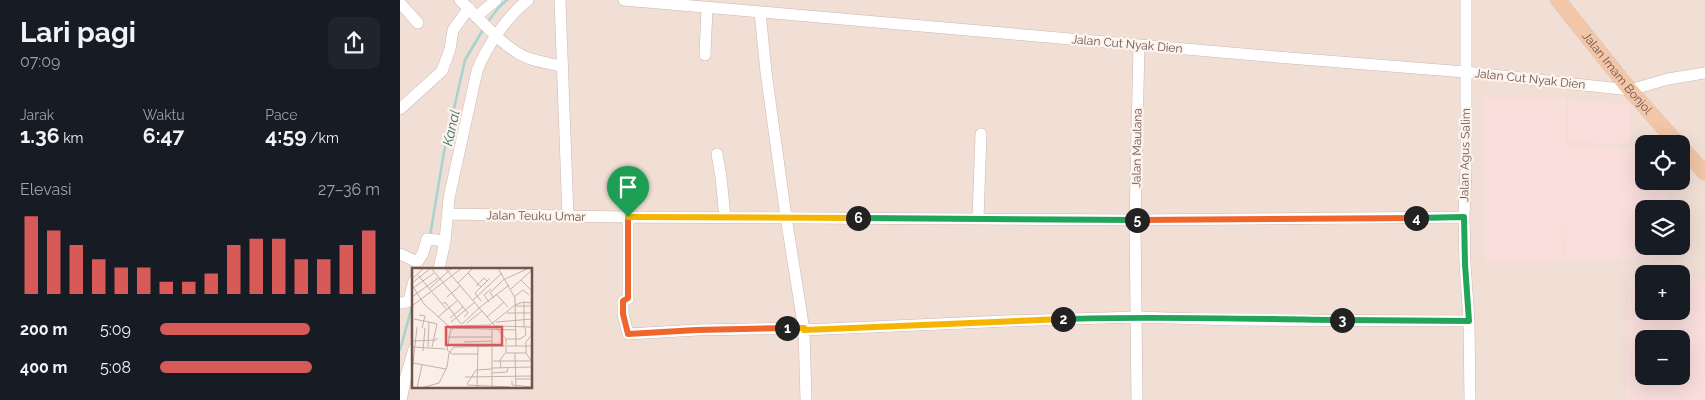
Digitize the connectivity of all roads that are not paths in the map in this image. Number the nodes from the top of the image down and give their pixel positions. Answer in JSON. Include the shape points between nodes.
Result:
{"nodes":[{"id":1,"x":496,"y":0,"type":"edge"},
{"id":2,"x":528,"y":0,"type":"edge"},
{"id":3,"x":560,"y":0,"type":"edge"},
{"id":4,"x":624,"y":0,"type":"edge"},
{"id":5,"x":1466,"y":0,"type":"edge"},
{"id":6,"x":1558,"y":0,"type":"edge"},
{"id":7,"x":400,"y":3,"type":"edge"},
{"id":8,"x":464,"y":4,"type":"edge"},
{"id":9,"x":707,"y":8,"type":"junction"},
{"id":10,"x":760,"y":12,"type":"junction"},
{"id":11,"x":479,"y":20,"type":"junction"},
{"id":12,"x":418,"y":23,"type":"dead end"},
{"id":13,"x":495,"y":33,"type":"junction"},
{"id":14,"x":1139,"y":45,"type":"junction"},
{"id":15,"x":705,"y":55,"type":"dead end"},
{"id":16,"x":562,"y":66,"type":"junction"},
{"id":17,"x":1466,"y":72,"type":"junction"},
{"id":18,"x":1705,"y":74,"type":"edge"},
{"id":19,"x":1630,"y":90,"type":"junction"},
{"id":20,"x":400,"y":109,"type":"edge"},
{"id":21,"x":981,"y":134,"type":"dead end"},
{"id":22,"x":1670,"y":135,"type":"edge"},
{"id":23,"x":717,"y":154,"type":"dead end"},
{"id":24,"x":1690,"y":157,"type":"edge"},
{"id":25,"x":1705,"y":173,"type":"edge"},
{"id":26,"x":448,"y":214,"type":"junction"},
{"id":27,"x":568,"y":217,"type":"junction"},
{"id":28,"x":628,"y":217,"type":"junction"},
{"id":29,"x":786,"y":217,"type":"junction"},
{"id":30,"x":1464,"y":217,"type":"junction"},
{"id":31,"x":725,"y":218,"type":"junction"},
{"id":32,"x":978,"y":218,"type":"junction"},
{"id":33,"x":1135,"y":220,"type":"junction"},
{"id":34,"x":444,"y":241,"type":"junction"},
{"id":35,"x":400,"y":254,"type":"edge"},
{"id":36,"x":417,"y":265,"type":"edge"},
{"id":37,"x":439,"y":268,"type":"edge"},
{"id":38,"x":412,"y":289,"type":"edge"},
{"id":39,"x":400,"y":303,"type":"edge"},
{"id":40,"x":1136,"y":317,"type":"junction"},
{"id":41,"x":1469,"y":321,"type":"junction"},
{"id":42,"x":804,"y":329,"type":"junction"},
{"id":43,"x":412,"y":356,"type":"edge"},
{"id":44,"x":401,"y":400,"type":"edge"},
{"id":45,"x":806,"y":400,"type":"edge"},
{"id":46,"x":1137,"y":400,"type":"edge"},
{"id":47,"x":1470,"y":400,"type":"edge"}],
"edges":[{"from":1,"to":11,"type":"street"},
{"from":2,"to":13,"type":"street"},
{"from":3,"to":16,"type":"street"},
{"from":4,"to":9,"type":"street","name":"Jalan Cut Nyak Dien"},
{"from":5,"to":17,"type":"street","name":"Jalan Agus Salim"},
{"from":6,"to":19,"type":"main road","name":"Jalan Imam Bonjol"},
{"from":7,"to":12,"type":"street"},
{"from":8,"to":11,"type":"street"},
{"from":8,"to":20,"type":"street","via":[[442,71]]},
{"from":9,"to":10,"type":"street","name":"Jalan Cut Nyak Dien"},
{"from":9,"to":15,"type":"street"},
{"from":10,"to":14,"type":"street","name":"Jalan Cut Nyak Dien"},
{"from":10,"to":29,"type":"street"},
{"from":11,"to":13,"type":"street"},
{"from":13,"to":16,"type":"street","via":[[529,58]]},
{"from":13,"to":26,"type":"street","via":[[477,71]]},
{"from":14,"to":17,"type":"street","name":"Jalan Cut Nyak Dien"},
{"from":14,"to":33,"type":"street","name":"Jalan Maulana"},
{"from":16,"to":27,"type":"street"},
{"from":17,"to":19,"type":"street","name":"Jalan Cut Nyak Dien"},
{"from":17,"to":30,"type":"street","name":"Jalan Agus Salim"},
{"from":18,"to":19,"type":"street"},
{"from":19,"to":22,"type":"main road","name":"Jalan Imam Bonjol"},
{"from":21,"to":32,"type":"street"},
{"from":23,"to":31,"type":"street"},
{"from":24,"to":25,"type":"main road"},
{"from":26,"to":27,"type":"street","name":"Jalan Teuku Umar"},
{"from":26,"to":34,"type":"street"},
{"from":27,"to":28,"type":"street","name":"Jalan Teuku Umar"},
{"from":28,"to":31,"type":"street","name":"Jalan Teuku Umar"},
{"from":28,"to":42,"type":"street","via":[[628,298],[623,301],[628,334]]},
{"from":29,"to":31,"type":"street","name":"Jalan Teuku Umar"},
{"from":29,"to":32,"type":"street","name":"Jalan Teuku Umar"},
{"from":29,"to":42,"type":"street"},
{"from":30,"to":33,"type":"street","name":"Jalan Teuku Umar"},
{"from":30,"to":41,"type":"street","name":"Jalan Agus Salim"},
{"from":32,"to":33,"type":"street","name":"Jalan Teuku Umar"},
{"from":33,"to":40,"type":"street","name":"Jalan Maulana"},
{"from":34,"to":36,"type":"street","via":[[428,239]]},
{"from":34,"to":37,"type":"street"},
{"from":35,"to":36,"type":"street"},
{"from":38,"to":39,"type":"street","via":[[409,300]]},
{"from":40,"to":41,"type":"street"},
{"from":40,"to":42,"type":"street"},
{"from":40,"to":46,"type":"street","name":"Jalan Maulana"},
{"from":41,"to":47,"type":"street","name":"Jalan Agus Salim"},
{"from":42,"to":45,"type":"street"},
{"from":43,"to":44,"type":"street"}]}
